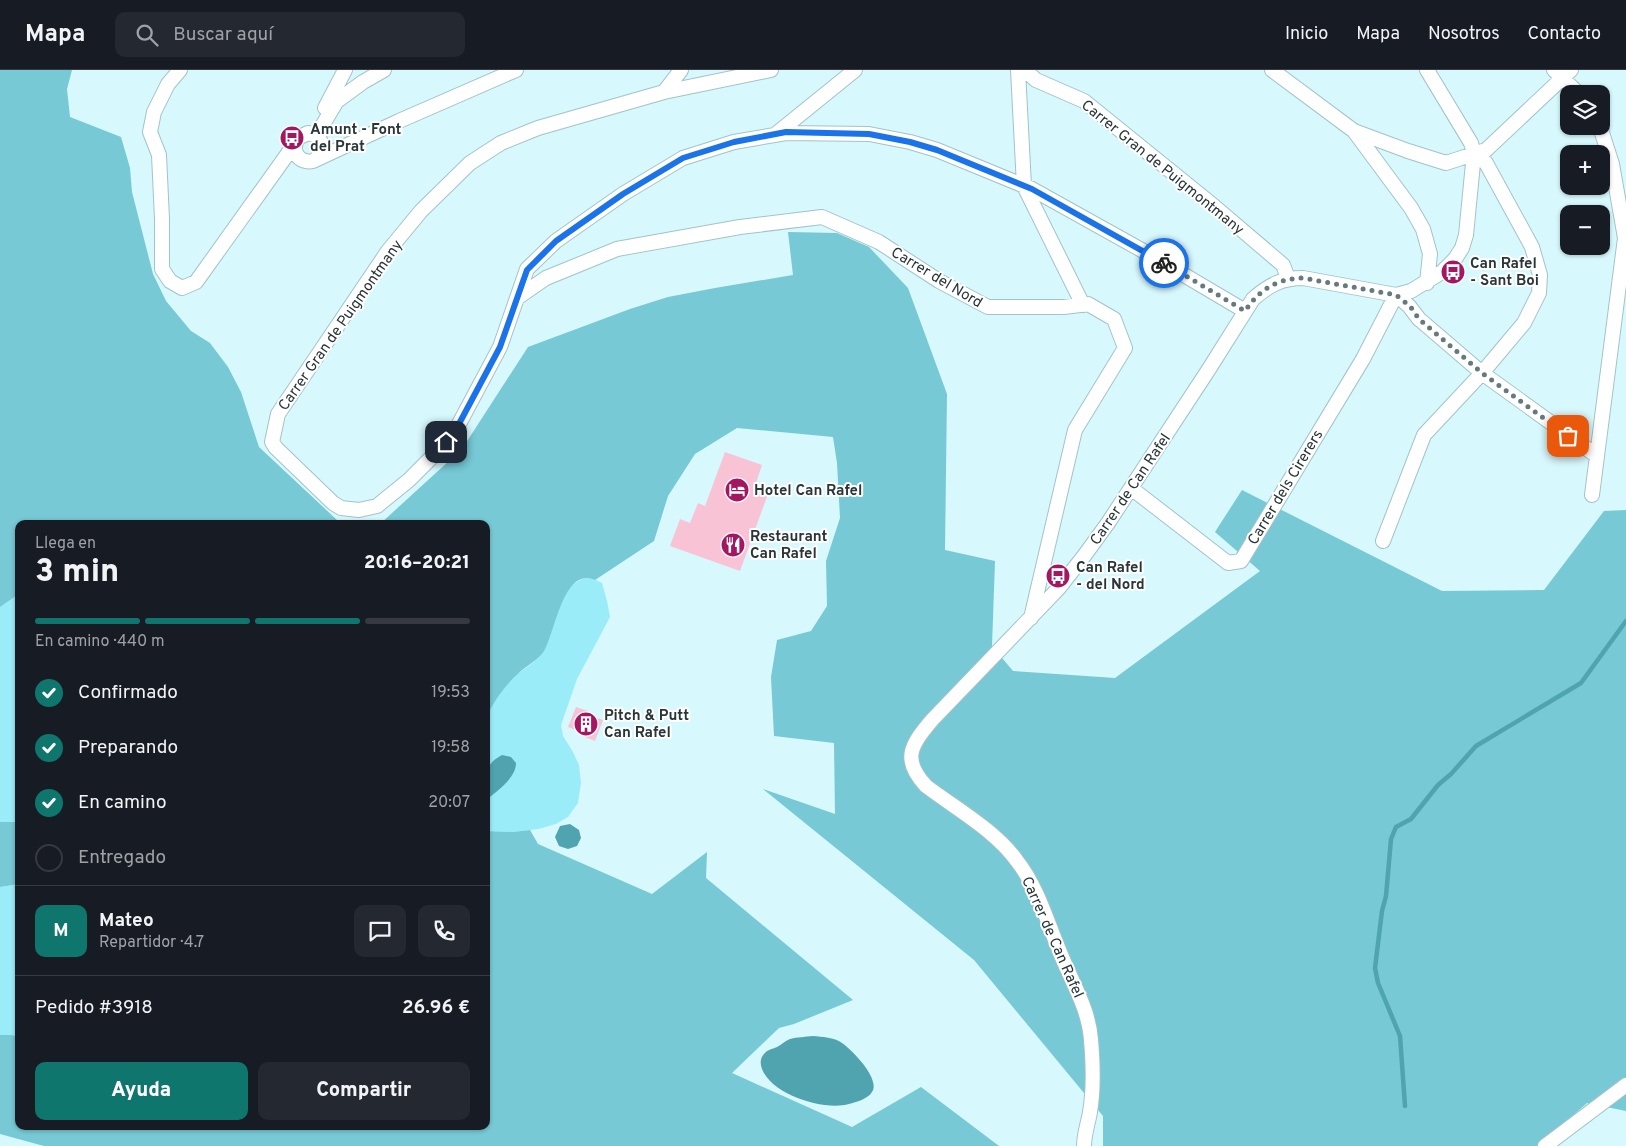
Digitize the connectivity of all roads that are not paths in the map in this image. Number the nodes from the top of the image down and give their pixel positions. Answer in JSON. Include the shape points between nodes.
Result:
{"nodes":[{"id":1,"x":180,"y":70,"type":"edge"},
{"id":2,"x":345,"y":70,"type":"edge"},
{"id":3,"x":384,"y":70,"type":"edge"},
{"id":4,"x":516,"y":70,"type":"edge"},
{"id":5,"x":681,"y":70,"type":"edge"},
{"id":6,"x":771,"y":70,"type":"edge"},
{"id":7,"x":855,"y":70,"type":"edge"},
{"id":8,"x":1018,"y":70,"type":"edge"},
{"id":9,"x":1025,"y":70,"type":"edge"},
{"id":10,"x":1272,"y":70,"type":"edge"},
{"id":11,"x":1426,"y":70,"type":"edge"},
{"id":12,"x":1562,"y":72,"type":"edge"},
{"id":13,"x":1572,"y":85,"type":"edge"},
{"id":14,"x":664,"y":92,"type":"junction"},
{"id":15,"x":1354,"y":131,"type":"junction"},
{"id":16,"x":318,"y":132,"type":"junction"},
{"id":17,"x":776,"y":134,"type":"junction"},
{"id":18,"x":1603,"y":135,"type":"edge"},
{"id":19,"x":294,"y":145,"type":"junction"},
{"id":20,"x":344,"y":146,"type":"junction"},
{"id":21,"x":1474,"y":153,"type":"junction"},
{"id":22,"x":311,"y":160,"type":"junction"},
{"id":23,"x":277,"y":170,"type":"junction"},
{"id":24,"x":1024,"y":186,"type":"junction"},
{"id":25,"x":1626,"y":238,"type":"edge"},
{"id":26,"x":1288,"y":278,"type":"junction"},
{"id":27,"x":1426,"y":283,"type":"junction"},
{"id":28,"x":1396,"y":295,"type":"junction"},
{"id":29,"x":517,"y":298,"type":"junction"},
{"id":30,"x":1083,"y":305,"type":"junction"},
{"id":31,"x":1245,"y":311,"type":"junction"},
{"id":32,"x":1482,"y":373,"type":"junction"},
{"id":33,"x":1597,"y":456,"type":"junction"},
{"id":34,"x":1131,"y":488,"type":"junction"},
{"id":35,"x":1592,"y":495,"type":"dead end"},
{"id":36,"x":1383,"y":541,"type":"dead end"},
{"id":37,"x":1031,"y":618,"type":"junction"},
{"id":38,"x":1626,"y":1085,"type":"edge"},
{"id":39,"x":1084,"y":1146,"type":"edge"},
{"id":40,"x":1546,"y":1146,"type":"edge"}],
"edges":[{"from":1,"to":23,"type":"street","via":[[164,91],[154,112],[150,132],[159,155],[162,268],[170,281],[182,288],[196,282]]},
{"from":2,"to":16,"type":"street"},
{"from":3,"to":16,"type":"street","via":[[338,101]]},
{"from":4,"to":20,"type":"street"},
{"from":5,"to":14,"type":"street"},
{"from":6,"to":14,"type":"street","name":"Carrer Gran de Puigmontmany"},
{"from":7,"to":17,"type":"street"},
{"from":8,"to":24,"type":"street"},
{"from":9,"to":26,"type":"street","name":"Carrer Gran de Puigmontmany","via":[[1036,80],[1084,101],[1283,265]]},
{"from":10,"to":15,"type":"street"},
{"from":11,"to":21,"type":"street"},
{"from":12,"to":13,"type":"street"},
{"from":12,"to":21,"type":"street","via":[[1486,150]]},
{"from":14,"to":29,"type":"street","name":"Carrer Gran de Puigmontmany","via":[[538,128],[501,143],[470,162],[421,211],[388,251],[278,414],[272,442],[341,508],[359,510],[377,506],[409,480],[452,437],[500,347]]},
{"from":15,"to":21,"type":"street","via":[[1446,163]]},
{"from":15,"to":27,"type":"street","via":[[1423,229],[1430,254]]},
{"from":16,"to":19,"type":"street","via":[[298,138]]},
{"from":16,"to":20,"type":"street"},
{"from":16,"to":22,"type":"street","via":[[322,152]]},
{"from":17,"to":24,"type":"street","via":[[869,134],[910,142]]},
{"from":17,"to":29,"type":"street","via":[[734,142],[683,158],[623,194],[556,241],[527,270]]},
{"from":18,"to":25,"type":"street","via":[[1612,164]]},
{"from":19,"to":22,"type":"street","via":[[301,160]]},
{"from":19,"to":23,"type":"street"},
{"from":20,"to":22,"type":"street"},
{"from":21,"to":27,"type":"street","via":[[1462,248],[1449,266]]},
{"from":21,"to":32,"type":"street","via":[[1486,163],[1532,248],[1540,275],[1539,293],[1524,323]]},
{"from":22,"to":23,"type":"street"},
{"from":24,"to":30,"type":"street"},
{"from":24,"to":31,"type":"street"},
{"from":25,"to":33,"type":"street"},
{"from":26,"to":28,"type":"street","name":"Carrer de Can Rafel"},
{"from":26,"to":31,"type":"street","name":"Carrer de Can Rafel","via":[[1263,290]]},
{"from":27,"to":28,"type":"street"},
{"from":28,"to":32,"type":"street"},
{"from":28,"to":34,"type":"street","name":"Carrer dels Cirerers","via":[[1363,358],[1240,561],[1228,563]]},
{"from":29,"to":30,"type":"street","name":"Carrer del Nord","via":[[546,278],[617,249],[740,227],[822,218],[879,242],[988,308]]},
{"from":30,"to":37,"type":"street","name":"Carrer del Nord","via":[[1088,304],[1114,319],[1125,348],[1075,430]]},
{"from":31,"to":34,"type":"street","name":"Carrer de Can Rafel"},
{"from":32,"to":33,"type":"street"},
{"from":32,"to":36,"type":"street","via":[[1424,435]]},
{"from":33,"to":35,"type":"street"},
{"from":34,"to":37,"type":"street","name":"Carrer de Can Rafel","via":[[1084,556]]},
{"from":37,"to":39,"type":"street","name":"Carrer de Can Rafel","via":[[932,720],[914,744],[912,767],[933,791],[997,838],[1017,860],[1038,898],[1087,1017],[1092,1088]]},
{"from":38,"to":40,"type":"street"}]}
